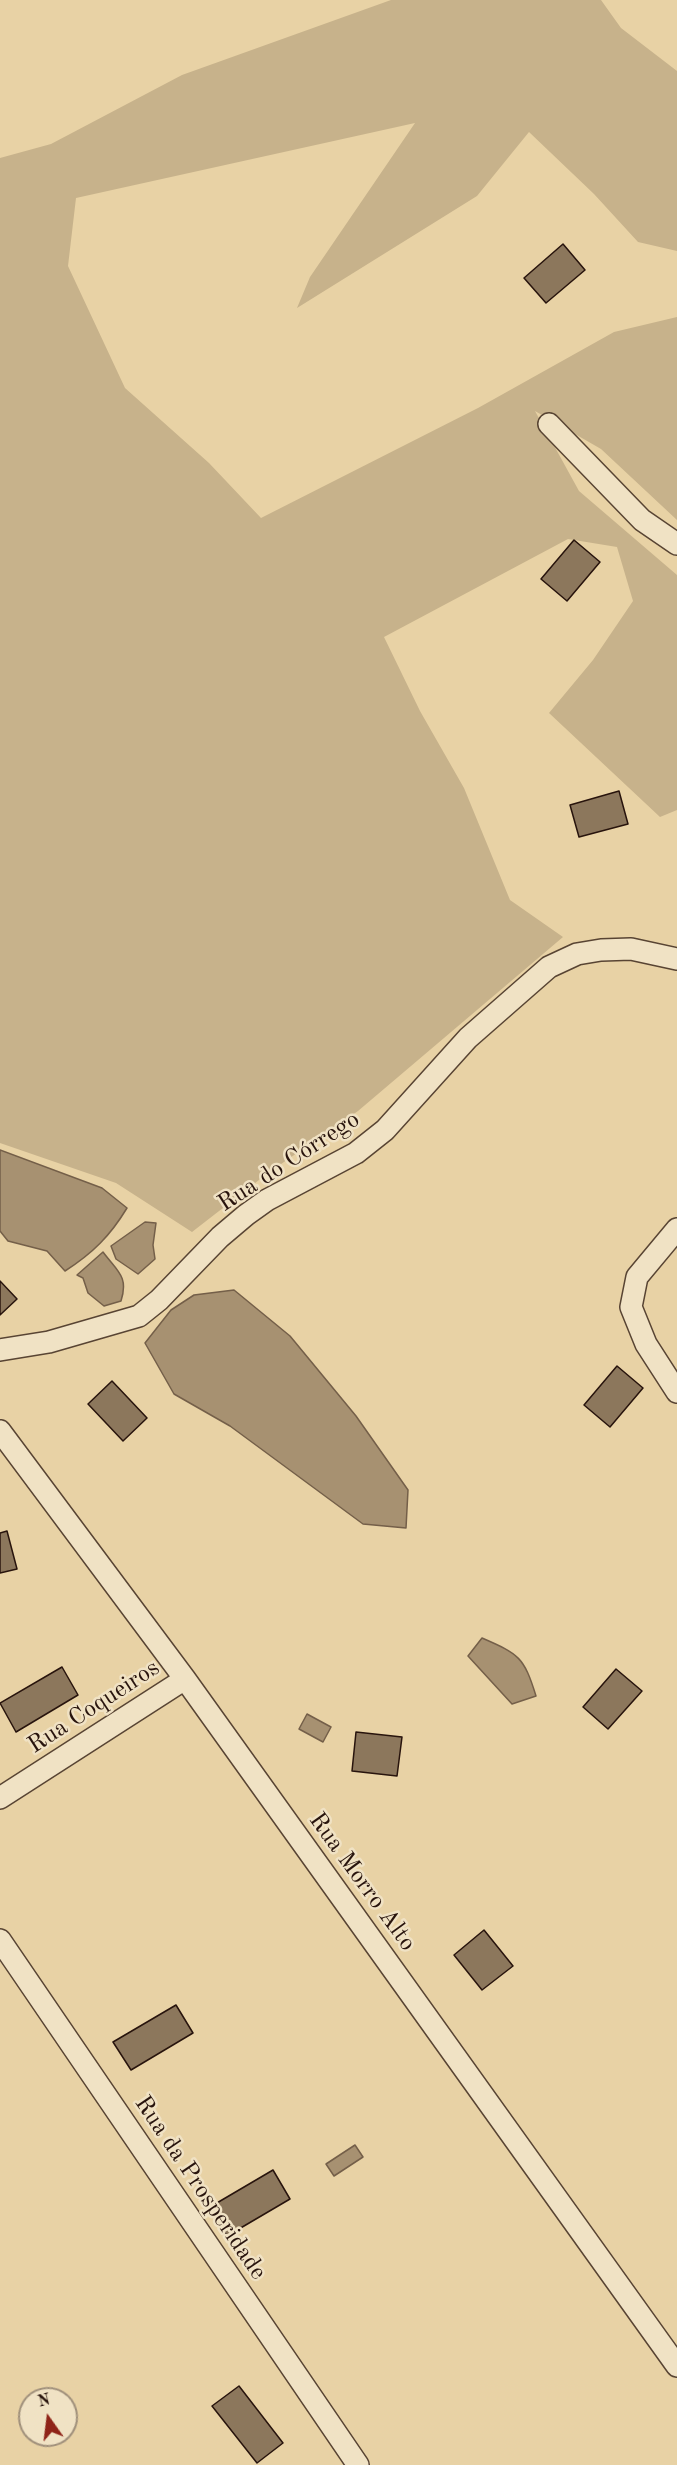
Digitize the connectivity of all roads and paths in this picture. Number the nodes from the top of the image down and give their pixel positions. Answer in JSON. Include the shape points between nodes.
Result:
{"nodes":[{"id":1,"x":549,"y":424,"type":"dead end"},
{"id":2,"x":677,"y":544,"type":"edge"},
{"id":3,"x":677,"y":959,"type":"edge"},
{"id":4,"x":677,"y":1229,"type":"edge"},
{"id":5,"x":0,"y":1350,"type":"edge"},
{"id":6,"x":677,"y":1392,"type":"edge"},
{"id":7,"x":0,"y":1431,"type":"edge"},
{"id":8,"x":185,"y":1679,"type":"junction"},
{"id":9,"x":0,"y":1798,"type":"edge"},
{"id":10,"x":0,"y":1940,"type":"edge"},
{"id":11,"x":677,"y":2366,"type":"edge"},
{"id":12,"x":358,"y":2465,"type":"edge"}],
"edges":[{"from":1,"to":2,"type":"street","via":[[642,520]]},
{"from":3,"to":5,"type":"street","name":"Rua do Córrego","via":[[631,949],[601,950],[577,954],[549,967],[468,1038],[385,1130],[356,1153],[246,1215],[139,1316],[49,1342]]},
{"from":4,"to":6,"type":"street","via":[[638,1277],[631,1307],[646,1344]]},
{"from":7,"to":8,"type":"street","name":"Rua Morro Alto"},
{"from":8,"to":9,"type":"street","name":"Rua Coqueiros"},
{"from":8,"to":11,"type":"street","name":"Rua Morro Alto"},
{"from":10,"to":12,"type":"street","name":"Rua da Prosperidade"}]}
